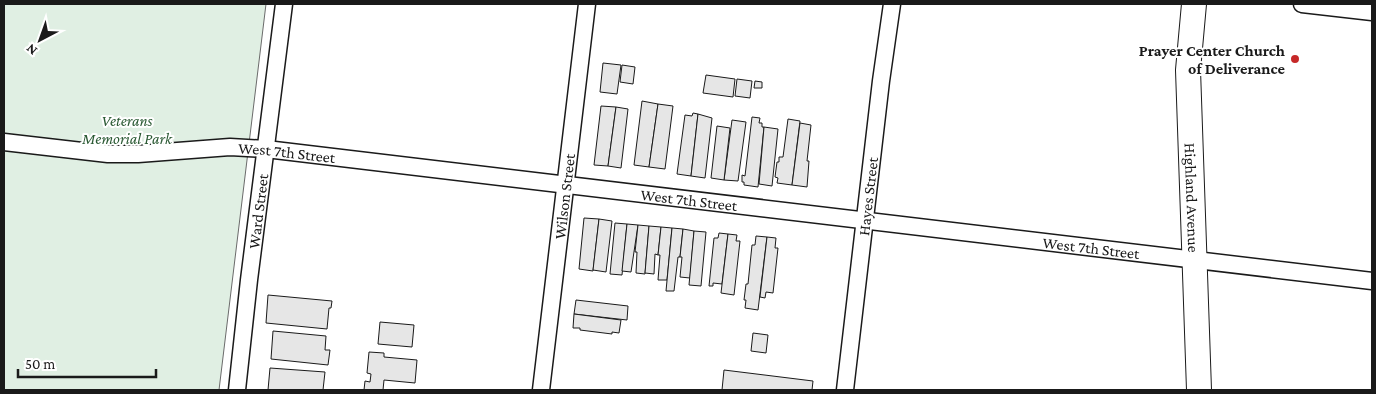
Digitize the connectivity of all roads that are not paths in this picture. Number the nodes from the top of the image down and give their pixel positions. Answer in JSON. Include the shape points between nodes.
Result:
{"nodes":[{"id":1,"x":284,"y":4,"type":"edge"},
{"id":2,"x":587,"y":4,"type":"edge"},
{"id":3,"x":892,"y":4,"type":"edge"},
{"id":4,"x":1194,"y":4,"type":"edge"},
{"id":5,"x":1302,"y":4,"type":"edge"},
{"id":6,"x":1372,"y":12,"type":"edge"},
{"id":7,"x":4,"y":142,"type":"edge"},
{"id":8,"x":266,"y":149,"type":"junction"},
{"id":9,"x":566,"y":185,"type":"junction"},
{"id":10,"x":865,"y":220,"type":"junction"},
{"id":11,"x":1195,"y":260,"type":"junction"},
{"id":12,"x":1372,"y":281,"type":"edge"},
{"id":13,"x":237,"y":390,"type":"edge"},
{"id":14,"x":541,"y":390,"type":"edge"},
{"id":15,"x":845,"y":390,"type":"edge"},
{"id":16,"x":1199,"y":390,"type":"edge"}],
"edges":[{"from":1,"to":8,"type":"street","name":"Ward Street"},
{"from":2,"to":9,"type":"street","name":"Wilson Street"},
{"from":3,"to":10,"type":"street","name":"Hayes Street"},
{"from":4,"to":11,"type":"main road","name":"Highland Avenue","via":[[1188,70]]},
{"from":5,"to":6,"type":"street"},
{"from":7,"to":8,"type":"street","name":"West 7th Street","via":[[108,154],[230,147]]},
{"from":8,"to":9,"type":"street","name":"West 7th Street"},
{"from":8,"to":13,"type":"street","name":"Ward Street"},
{"from":9,"to":10,"type":"street","name":"West 7th Street"},
{"from":9,"to":14,"type":"street","name":"Wilson Street"},
{"from":10,"to":11,"type":"street","name":"West 7th Street"},
{"from":10,"to":15,"type":"street","name":"Hayes Street"},
{"from":11,"to":12,"type":"street","name":"West 7th Street"},
{"from":11,"to":16,"type":"main road","name":"Highland Avenue"}]}
